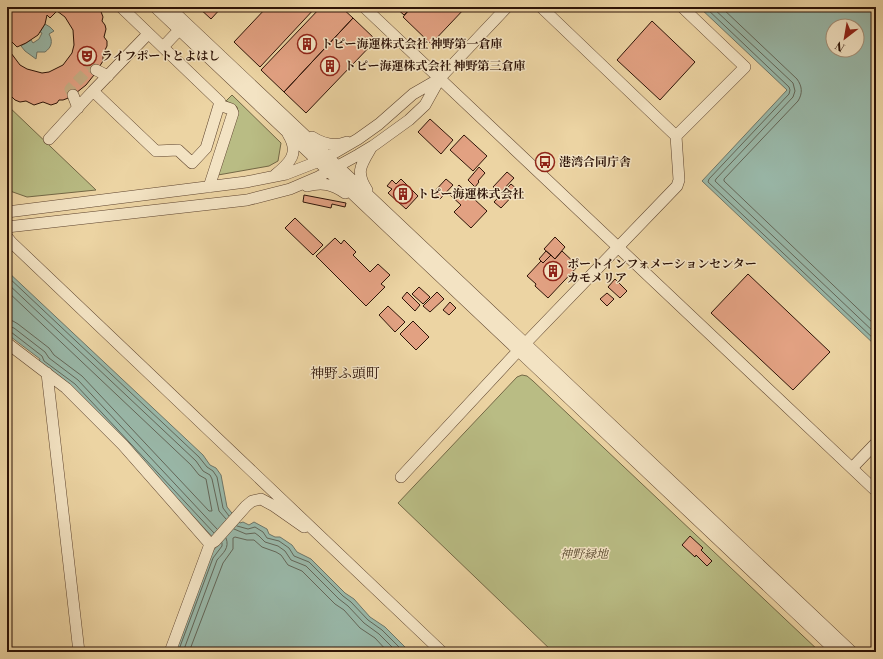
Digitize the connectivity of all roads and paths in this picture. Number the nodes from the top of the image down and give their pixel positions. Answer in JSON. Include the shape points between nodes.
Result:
{"nodes":[{"id":1,"x":121,"y":7,"type":"edge"},
{"id":2,"x":155,"y":7,"type":"edge"},
{"id":3,"x":169,"y":7,"type":"edge"},
{"id":4,"x":364,"y":7,"type":"edge"},
{"id":5,"x":508,"y":7,"type":"edge"},
{"id":6,"x":541,"y":7,"type":"edge"},
{"id":7,"x":682,"y":7,"type":"edge"},
{"id":8,"x":179,"y":30,"type":"junction"},
{"id":9,"x":148,"y":34,"type":"junction"},
{"id":10,"x":163,"y":47,"type":"junction"},
{"id":11,"x":96,"y":70,"type":"dead end"},
{"id":12,"x":108,"y":76,"type":"junction"},
{"id":13,"x":440,"y":78,"type":"junction"},
{"id":14,"x":93,"y":92,"type":"junction"},
{"id":15,"x":73,"y":95,"type":"tunnel mouth"},
{"id":16,"x":219,"y":105,"type":"junction"},
{"id":17,"x":78,"y":108,"type":"junction"},
{"id":18,"x":288,"y":125,"type":"junction"},
{"id":19,"x":676,"y":136,"type":"junction"},
{"id":20,"x":48,"y":139,"type":"dead end"},
{"id":21,"x":358,"y":139,"type":"junction"},
{"id":22,"x":373,"y":146,"type":"junction"},
{"id":23,"x":323,"y":159,"type":"junction"},
{"id":24,"x":333,"y":169,"type":"junction"},
{"id":25,"x":272,"y":178,"type":"junction"},
{"id":26,"x":209,"y":187,"type":"junction"},
{"id":27,"x":290,"y":189,"type":"junction"},
{"id":28,"x":369,"y":203,"type":"junction"},
{"id":29,"x":7,"y":212,"type":"edge"},
{"id":30,"x":7,"y":219,"type":"edge"},
{"id":31,"x":29,"y":225,"type":"junction"},
{"id":32,"x":7,"y":227,"type":"edge"},
{"id":33,"x":7,"y":237,"type":"edge"},
{"id":34,"x":618,"y":247,"type":"junction"},
{"id":35,"x":7,"y":343,"type":"edge"},
{"id":36,"x":522,"y":347,"type":"junction"},
{"id":37,"x":47,"y":373,"type":"junction"},
{"id":38,"x":876,"y":443,"type":"edge"},
{"id":39,"x":852,"y":468,"type":"junction"},
{"id":40,"x":401,"y":477,"type":"dead end"},
{"id":41,"x":876,"y":491,"type":"edge"},
{"id":42,"x":326,"y":541,"type":"junction"},
{"id":43,"x":213,"y":543,"type":"junction"},
{"id":44,"x":79,"y":652,"type":"edge"},
{"id":45,"x":170,"y":652,"type":"edge"},
{"id":46,"x":442,"y":652,"type":"edge"},
{"id":47,"x":837,"y":652,"type":"edge"},
{"id":48,"x":852,"y":652,"type":"edge"}],
"edges":[{"from":1,"to":9,"type":"street"},
{"from":2,"to":8,"type":"street"},
{"from":3,"to":18,"type":"street"},
{"from":4,"to":13,"type":"street"},
{"from":5,"to":13,"type":"street"},
{"from":6,"to":19,"type":"street"},
{"from":7,"to":19,"type":"street","via":[[744,67]]},
{"from":8,"to":10,"type":"street"},
{"from":8,"to":18,"type":"street"},
{"from":9,"to":10,"type":"street"},
{"from":9,"to":12,"type":"street"},
{"from":10,"to":16,"type":"street","via":[[220,102]]},
{"from":11,"to":12,"type":"street"},
{"from":12,"to":14,"type":"street"},
{"from":13,"to":21,"type":"street","via":[[413,94]]},
{"from":13,"to":22,"type":"street","via":[[425,105]]},
{"from":13,"to":34,"type":"street"},
{"from":14,"to":16,"type":"street","via":[[156,151],[178,150],[192,163],[206,148]]},
{"from":14,"to":17,"type":"street"},
{"from":15,"to":17,"type":"street"},
{"from":16,"to":26,"type":"street","via":[[231,109],[233,113]]},
{"from":17,"to":20,"type":"street"},
{"from":18,"to":21,"type":"street","via":[[324,143],[342,144]]},
{"from":18,"to":23,"type":"street"},
{"from":18,"to":25,"type":"street","via":[[293,146],[292,158]]},
{"from":19,"to":34,"type":"street","via":[[679,174],[677,186]]},
{"from":21,"to":23,"type":"street"},
{"from":22,"to":24,"type":"street"},
{"from":22,"to":28,"type":"street","via":[[360,169]]},
{"from":23,"to":24,"type":"street"},
{"from":23,"to":25,"type":"street"},
{"from":24,"to":27,"type":"street"},
{"from":24,"to":28,"type":"street","via":[[349,190]]},
{"from":25,"to":26,"type":"street"},
{"from":26,"to":29,"type":"street"},
{"from":27,"to":28,"type":"street","via":[[317,184],[331,185]]},
{"from":27,"to":31,"type":"street","via":[[247,200]]},
{"from":28,"to":36,"type":"street"},
{"from":30,"to":31,"type":"street"},
{"from":31,"to":32,"type":"street"},
{"from":33,"to":42,"type":"street"},
{"from":34,"to":36,"type":"street"},
{"from":34,"to":39,"type":"street"},
{"from":35,"to":37,"type":"street"},
{"from":36,"to":40,"type":"street"},
{"from":36,"to":47,"type":"street"},
{"from":36,"to":48,"type":"street"},
{"from":37,"to":43,"type":"street","via":[[66,388],[123,445]]},
{"from":37,"to":44,"type":"street"},
{"from":38,"to":39,"type":"street"},
{"from":39,"to":41,"type":"street"},
{"from":42,"to":43,"type":"street","via":[[261,499],[252,501]]},
{"from":42,"to":46,"type":"street"},
{"from":43,"to":45,"type":"street"}]}
